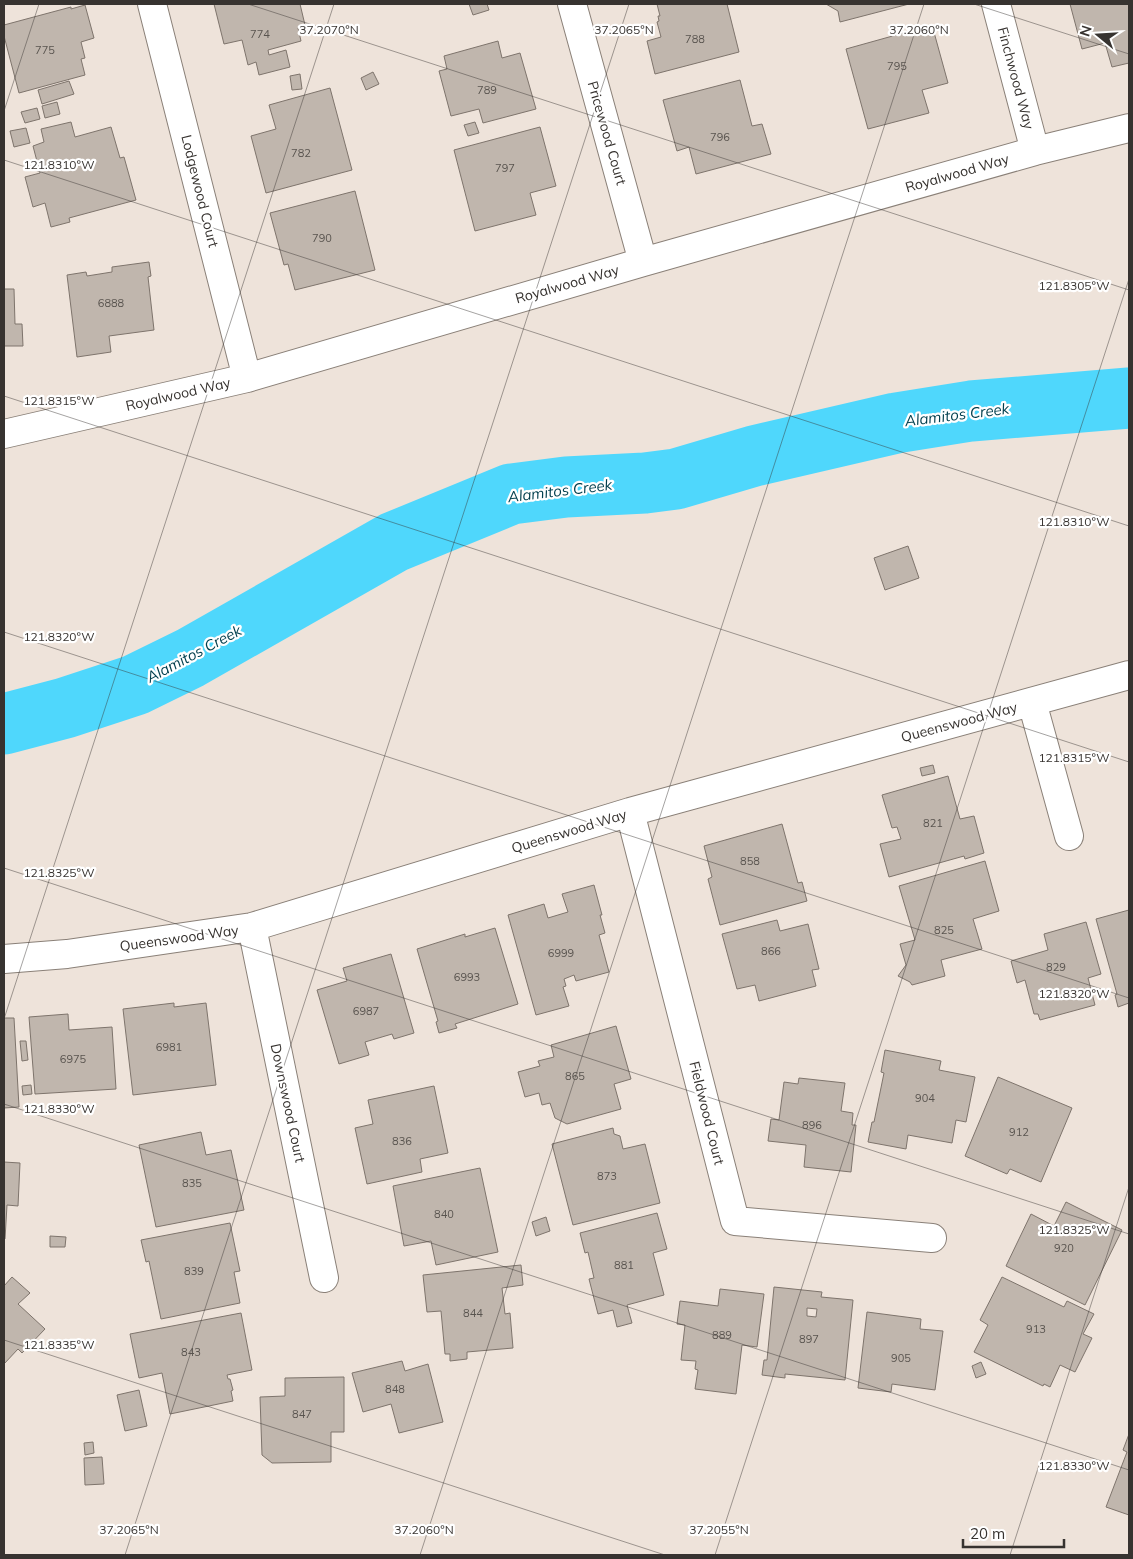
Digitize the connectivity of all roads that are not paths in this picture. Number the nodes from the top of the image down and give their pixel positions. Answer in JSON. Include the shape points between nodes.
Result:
{"nodes":[{"id":1,"x":152,"y":4,"type":"edge"},
{"id":2,"x":572,"y":4,"type":"edge"},
{"id":3,"x":996,"y":4,"type":"edge"},
{"id":4,"x":1129,"y":128,"type":"edge"},
{"id":5,"x":1035,"y":151,"type":"junction"},
{"id":6,"x":643,"y":262,"type":"junction"},
{"id":7,"x":247,"y":378,"type":"junction"},
{"id":8,"x":4,"y":434,"type":"edge"},
{"id":9,"x":1129,"y":674,"type":"edge"},
{"id":10,"x":1032,"y":702,"type":"junction"},
{"id":11,"x":630,"y":812,"type":"junction"},
{"id":12,"x":1069,"y":836,"type":"dead end"},
{"id":13,"x":252,"y":927,"type":"junction"},
{"id":14,"x":4,"y":959,"type":"edge"},
{"id":15,"x":932,"y":1238,"type":"dead end"},
{"id":16,"x":324,"y":1278,"type":"dead end"}],
"edges":[{"from":1,"to":7,"type":"street","name":"Lodgewood Court"},
{"from":2,"to":6,"type":"street","name":"Pricewood Court"},
{"from":3,"to":5,"type":"street","name":"Finchwood Way"},
{"from":4,"to":5,"type":"street","name":"Royalwood Way"},
{"from":5,"to":6,"type":"street","name":"Royalwood Way"},
{"from":6,"to":7,"type":"street","name":"Royalwood Way"},
{"from":7,"to":8,"type":"street","name":"Royalwood Way"},
{"from":9,"to":10,"type":"street","name":"Queenswood Way"},
{"from":10,"to":11,"type":"street","name":"Queenswood Way"},
{"from":10,"to":12,"type":"street"},
{"from":11,"to":13,"type":"street","name":"Queenswood Way"},
{"from":11,"to":15,"type":"street","name":"Fieldwood Court","via":[[735,1222]]},
{"from":13,"to":14,"type":"street","name":"Queenswood Way","via":[[67,954]]},
{"from":13,"to":16,"type":"street","name":"Downswood Court"}]}
